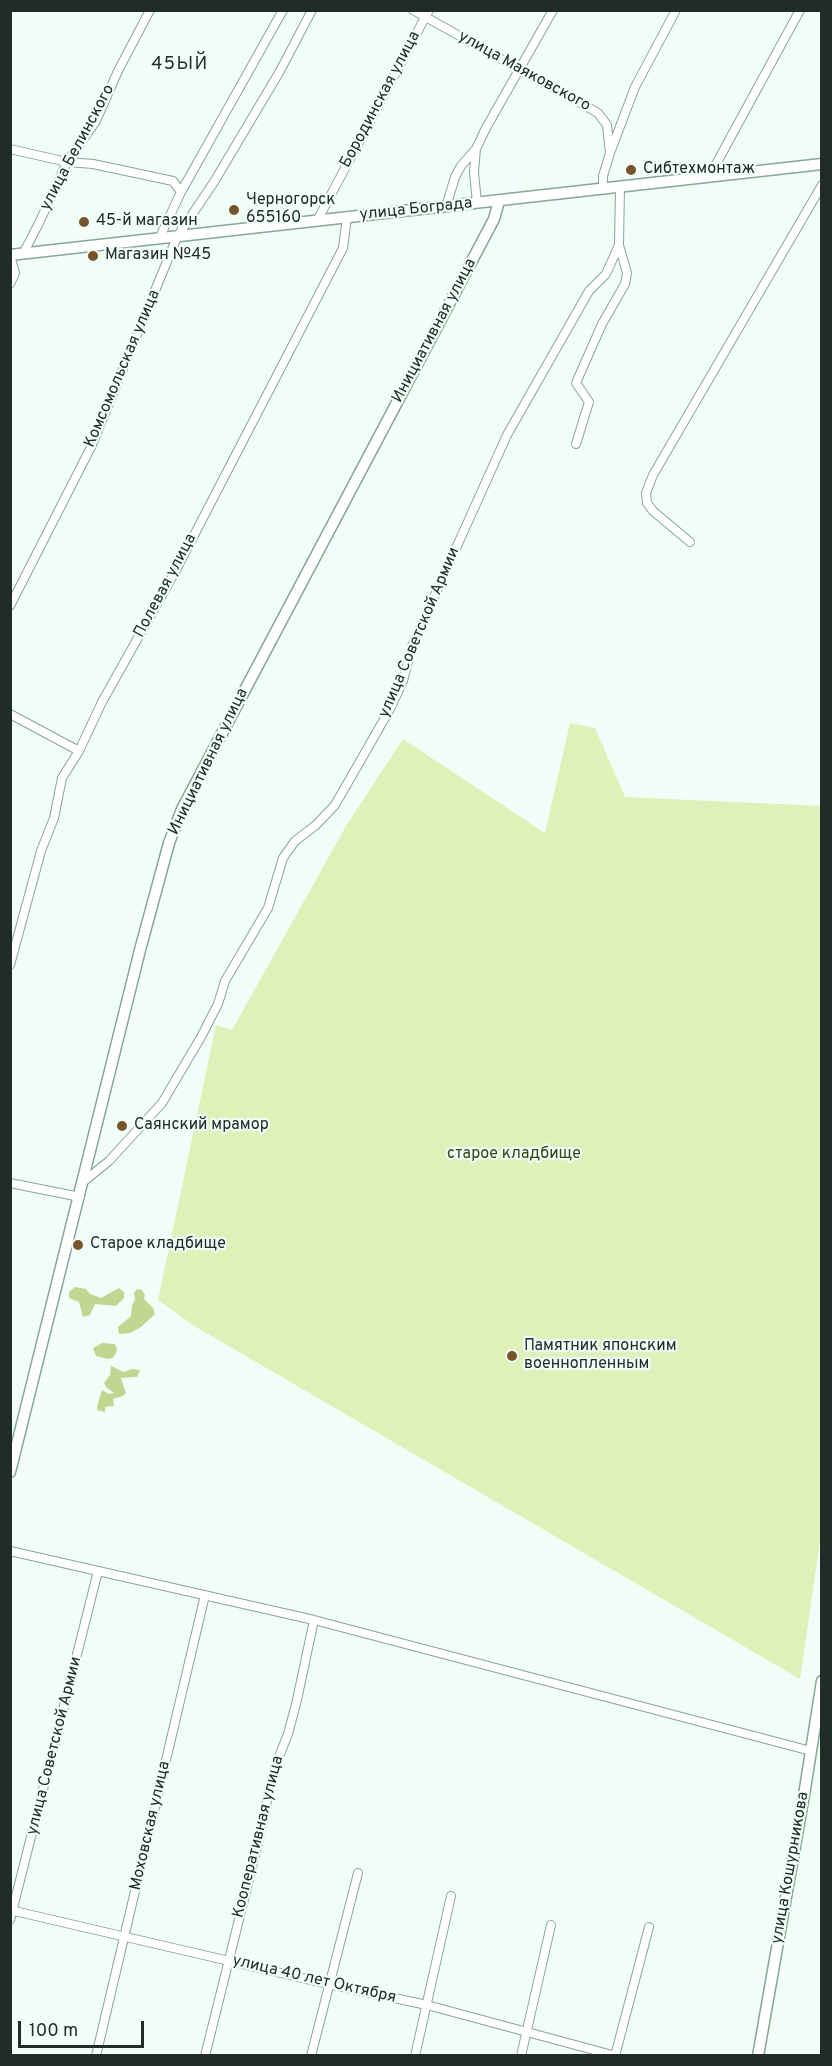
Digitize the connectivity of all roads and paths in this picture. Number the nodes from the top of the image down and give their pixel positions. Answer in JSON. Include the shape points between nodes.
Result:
{"nodes":[{"id":1,"x":150,"y":10,"type":"edge"},
{"id":2,"x":283,"y":10,"type":"edge"},
{"id":3,"x":312,"y":10,"type":"edge"},
{"id":4,"x":413,"y":10,"type":"edge"},
{"id":5,"x":553,"y":10,"type":"edge"},
{"id":6,"x":676,"y":10,"type":"edge"},
{"id":7,"x":800,"y":10,"type":"edge"},
{"id":8,"x":427,"y":14,"type":"edge"},
{"id":9,"x":520,"y":70,"type":"junction"},
{"id":10,"x":10,"y":149,"type":"edge"},
{"id":11,"x":476,"y":149,"type":"junction"},
{"id":12,"x":610,"y":153,"type":"junction"},
{"id":13,"x":67,"y":162,"type":"junction"},
{"id":14,"x":822,"y":164,"type":"edge"},
{"id":15,"x":709,"y":177,"type":"junction"},
{"id":16,"x":822,"y":185,"type":"edge"},
{"id":17,"x":620,"y":188,"type":"junction"},
{"id":18,"x":603,"y":189,"type":"junction"},
{"id":19,"x":181,"y":192,"type":"junction"},
{"id":20,"x":499,"y":201,"type":"junction"},
{"id":21,"x":477,"y":203,"type":"junction"},
{"id":22,"x":446,"y":207,"type":"junction"},
{"id":23,"x":347,"y":217,"type":"junction"},
{"id":24,"x":317,"y":221,"type":"junction"},
{"id":25,"x":177,"y":237,"type":"junction"},
{"id":26,"x":159,"y":239,"type":"junction"},
{"id":27,"x":619,"y":245,"type":"junction"},
{"id":28,"x":22,"y":254,"type":"junction"},
{"id":29,"x":10,"y":256,"type":"edge"},
{"id":30,"x":10,"y":284,"type":"edge"},
{"id":31,"x":576,"y":444,"type":"dead end"},
{"id":32,"x":690,"y":542,"type":"dead end"},
{"id":33,"x":10,"y":606,"type":"edge"},
{"id":34,"x":10,"y":714,"type":"edge"},
{"id":35,"x":79,"y":751,"type":"junction"},
{"id":36,"x":10,"y":965,"type":"edge"},
{"id":37,"x":83,"y":1182,"type":"junction"},
{"id":38,"x":10,"y":1183,"type":"edge"},
{"id":39,"x":80,"y":1197,"type":"junction"},
{"id":40,"x":10,"y":1472,"type":"edge"},
{"id":41,"x":10,"y":1551,"type":"edge"},
{"id":42,"x":98,"y":1572,"type":"junction"},
{"id":43,"x":205,"y":1595,"type":"junction"},
{"id":44,"x":314,"y":1620,"type":"junction"},
{"id":45,"x":822,"y":1680,"type":"edge"},
{"id":46,"x":811,"y":1751,"type":"junction"},
{"id":47,"x":358,"y":1873,"type":"dead end"},
{"id":48,"x":451,"y":1896,"type":"dead end"},
{"id":49,"x":11,"y":1910,"type":"edge"},
{"id":50,"x":10,"y":1920,"type":"edge"},
{"id":51,"x":551,"y":1925,"type":"dead end"},
{"id":52,"x":649,"y":1927,"type":"dead end"},
{"id":53,"x":126,"y":1935,"type":"junction"},
{"id":54,"x":228,"y":1960,"type":"junction"},
{"id":55,"x":328,"y":1984,"type":"junction"},
{"id":56,"x":427,"y":2005,"type":"junction"},
{"id":57,"x":527,"y":2031,"type":"junction"},
{"id":58,"x":96,"y":2055,"type":"edge"},
{"id":59,"x":205,"y":2055,"type":"edge"},
{"id":60,"x":311,"y":2055,"type":"edge"},
{"id":61,"x":415,"y":2055,"type":"edge"},
{"id":62,"x":521,"y":2055,"type":"edge"},
{"id":63,"x":616,"y":2055,"type":"edge"},
{"id":64,"x":758,"y":2055,"type":"edge"}],
"edges":[{"from":1,"to":13,"type":"street","name":"улица Белинского","via":[[96,121]]},
{"from":2,"to":19,"type":"street"},
{"from":3,"to":25,"type":"street","name":"Комсомольская улица","via":[[214,182]]},
{"from":4,"to":8,"type":"street","name":"улица Маяковского"},
{"from":5,"to":9,"type":"street"},
{"from":6,"to":12,"type":"street","via":[[635,87]]},
{"from":7,"to":15,"type":"street"},
{"from":8,"to":9,"type":"street","name":"улица Маяковского"},
{"from":8,"to":24,"type":"street","name":"Бородинская улица"},
{"from":9,"to":11,"type":"street"},
{"from":9,"to":12,"type":"street","name":"улица Маяковского","via":[[598,113],[607,125]]},
{"from":10,"to":13,"type":"street"},
{"from":11,"to":21,"type":"street"},
{"from":11,"to":22,"type":"street","via":[[455,177]]},
{"from":12,"to":18,"type":"street"},
{"from":13,"to":19,"type":"street","via":[[173,181]]},
{"from":13,"to":28,"type":"street","name":"улица Белинского"},
{"from":14,"to":15,"type":"street","name":"улица Бограда"},
{"from":15,"to":17,"type":"street","name":"улица Бограда"},
{"from":16,"to":32,"type":"street","via":[[646,493],[653,511]]},
{"from":17,"to":18,"type":"street","name":"улица Бограда"},
{"from":17,"to":27,"type":"street","name":"улица Советской Армии"},
{"from":18,"to":20,"type":"street","name":"улица Бограда"},
{"from":19,"to":26,"type":"street"},
{"from":20,"to":21,"type":"street","name":"улица Бограда"},
{"from":20,"to":37,"type":"street","name":"Инициативная улица","via":[[494,219],[182,810],[140,950]]},
{"from":21,"to":22,"type":"street","name":"улица Бограда"},
{"from":22,"to":23,"type":"street","name":"улица Бограда"},
{"from":23,"to":24,"type":"street","name":"улица Бограда"},
{"from":23,"to":35,"type":"street","name":"Полевая улица","via":[[343,248]]},
{"from":24,"to":25,"type":"street","name":"улица Бограда"},
{"from":25,"to":26,"type":"street","name":"улица Бограда"},
{"from":25,"to":33,"type":"street","name":"Комсомольская улица","via":[[91,447]]},
{"from":26,"to":28,"type":"street","name":"улица Бограда"},
{"from":27,"to":31,"type":"street","name":"улица Советской Армии","via":[[627,273],[625,284],[576,383],[589,402]]},
{"from":27,"to":37,"type":"street","name":"улица Советской Армии","via":[[606,274],[589,291],[507,435],[412,646],[398,690],[349,784],[335,805],[295,841],[284,858],[268,908],[162,1103],[109,1161]]},
{"from":28,"to":29,"type":"street","name":"улица Бограда"},
{"from":29,"to":30,"type":"street","via":[[15,273]]},
{"from":34,"to":35,"type":"street"},
{"from":35,"to":36,"type":"street","name":"Полевая улица","via":[[62,778],[54,818]]},
{"from":37,"to":39,"type":"street","name":"Инициативная улица"},
{"from":38,"to":39,"type":"street"},
{"from":39,"to":40,"type":"street","name":"Инициативная улица"},
{"from":41,"to":42,"type":"street"},
{"from":42,"to":43,"type":"street"},
{"from":42,"to":49,"type":"street","name":"улица Советской Армии"},
{"from":43,"to":44,"type":"street"},
{"from":43,"to":53,"type":"street","name":"Моховская улица"},
{"from":44,"to":46,"type":"street"},
{"from":44,"to":54,"type":"street","name":"Кооперативная улица","via":[[297,1700],[274,1769]]},
{"from":45,"to":46,"type":"street","name":"улица Кошурникова"},
{"from":46,"to":64,"type":"street","name":"улица Кошурникова"},
{"from":47,"to":55,"type":"street"},
{"from":48,"to":56,"type":"street"},
{"from":49,"to":50,"type":"street","name":"улица Советской Армии"},
{"from":49,"to":53,"type":"street","name":"улица 40 лет Октября"},
{"from":51,"to":57,"type":"street"},
{"from":52,"to":63,"type":"street"},
{"from":53,"to":54,"type":"street","name":"улица 40 лет Октября"},
{"from":53,"to":58,"type":"street","name":"Моховская улица"},
{"from":54,"to":55,"type":"street","name":"улица 40 лет Октября"},
{"from":54,"to":59,"type":"street","name":"Кооперативная улица"},
{"from":55,"to":56,"type":"street","name":"улица 40 лет Октября"},
{"from":55,"to":60,"type":"street"},
{"from":56,"to":57,"type":"street","name":"улица 40 лет Октября"},
{"from":56,"to":61,"type":"street"},
{"from":57,"to":62,"type":"street"},
{"from":57,"to":63,"type":"street","name":"улица 40 лет Октября"}]}
